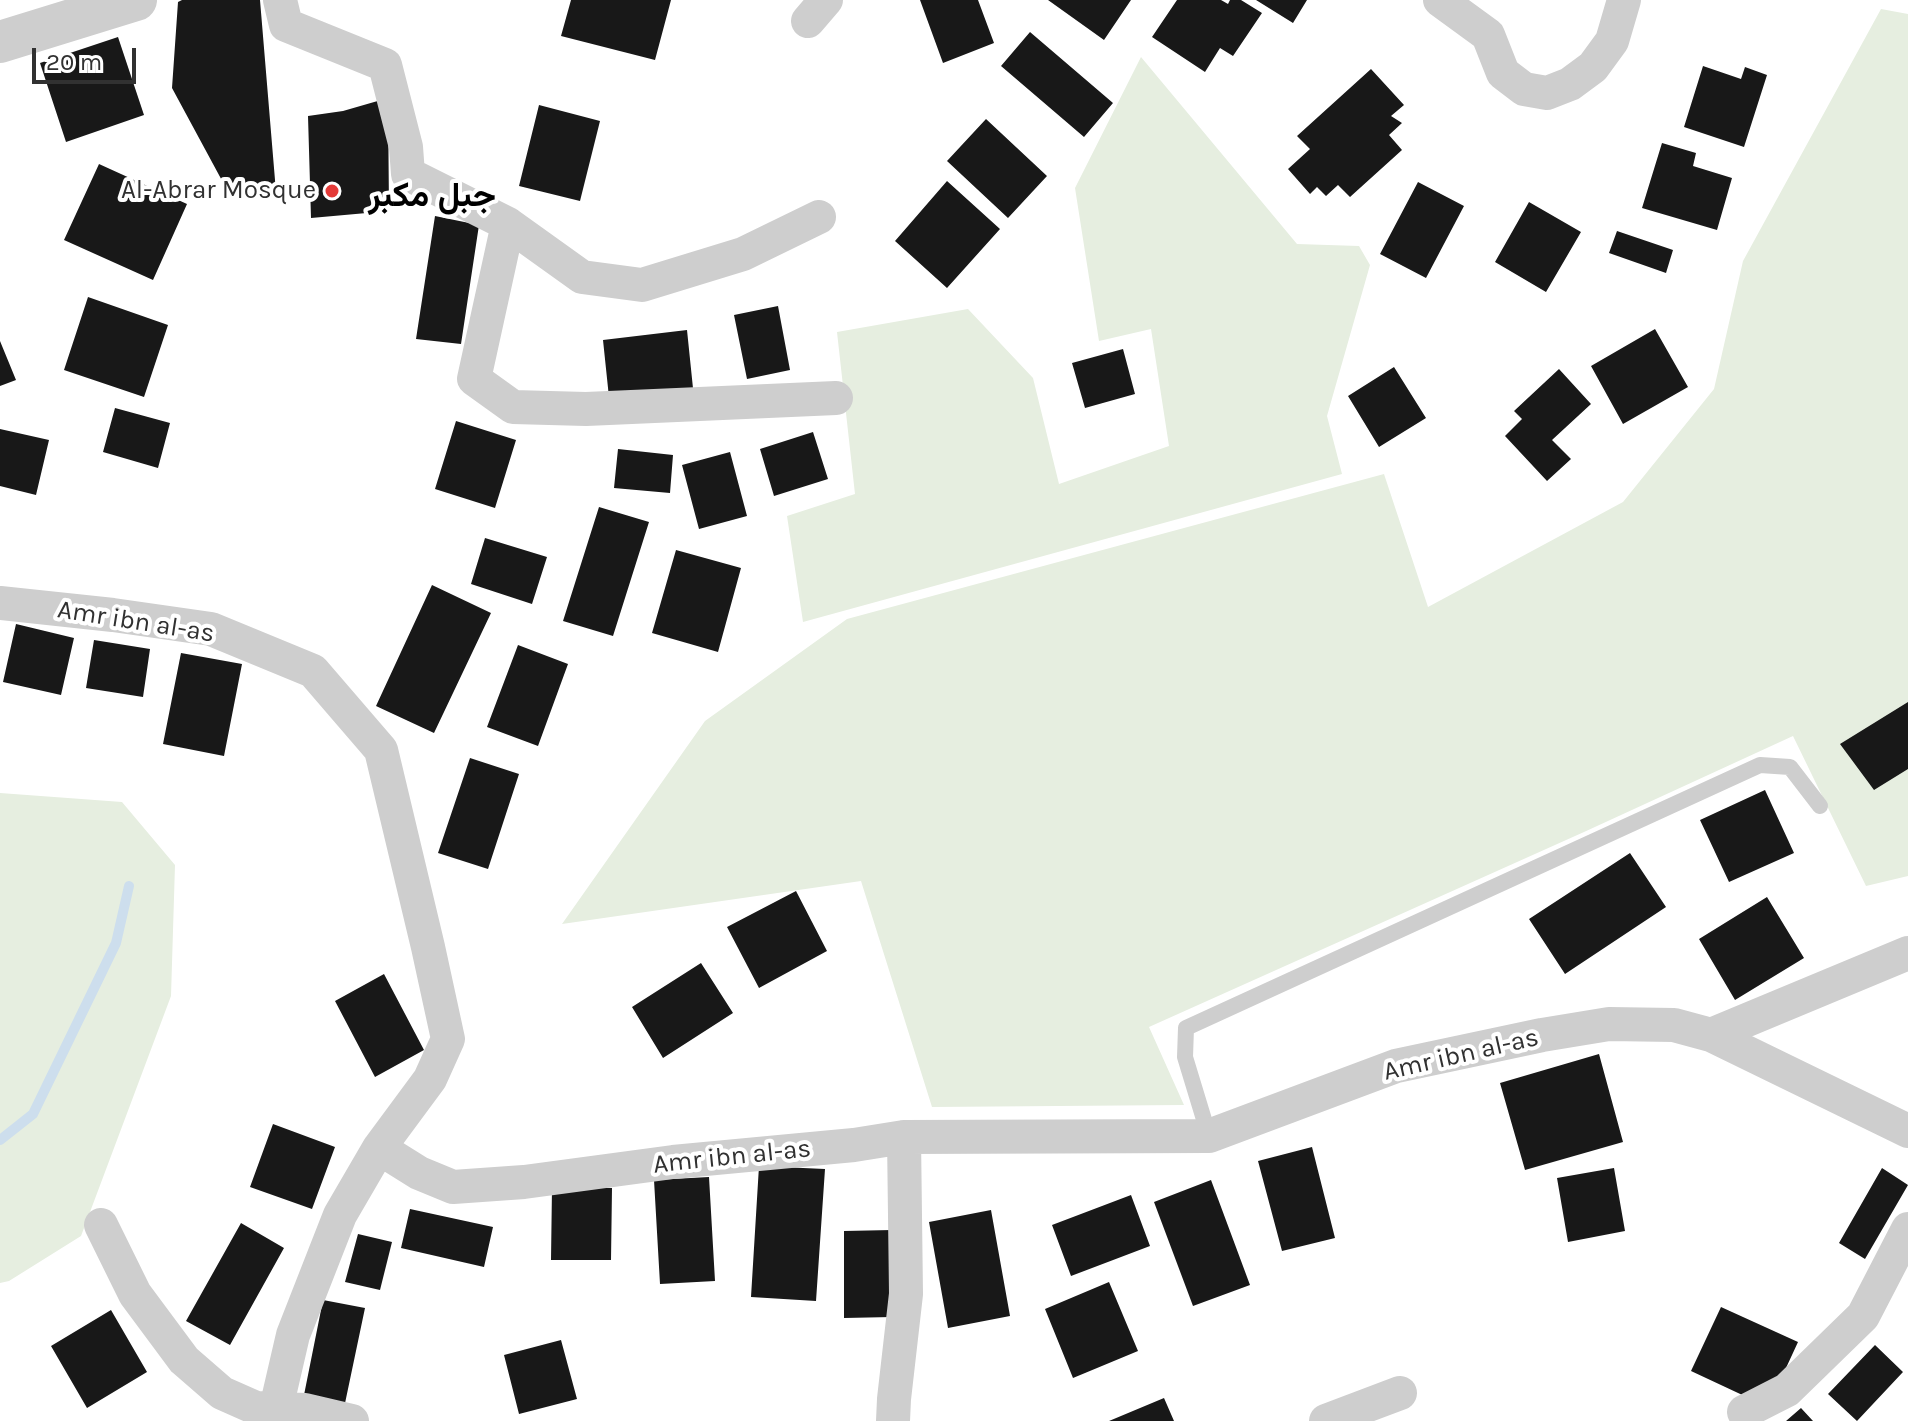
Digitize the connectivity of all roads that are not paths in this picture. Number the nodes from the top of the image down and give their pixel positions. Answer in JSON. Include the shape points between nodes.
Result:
{"nodes":[{"id":1,"x":136,"y":0,"type":"edge"},
{"id":2,"x":280,"y":0,"type":"edge"},
{"id":3,"x":1440,"y":0,"type":"edge"},
{"id":4,"x":1624,"y":0,"type":"edge"},
{"id":5,"x":0,"y":42,"type":"edge"},
{"id":6,"x":819,"y":217,"type":"dead end"},
{"id":7,"x":508,"y":224,"type":"junction"},
{"id":8,"x":836,"y":398,"type":"dead end"},
{"id":9,"x":0,"y":603,"type":"edge"},
{"id":10,"x":1820,"y":806,"type":"dead end"},
{"id":11,"x":1908,"y":953,"type":"edge"},
{"id":12,"x":1711,"y":1035,"type":"junction"},
{"id":13,"x":1908,"y":1131,"type":"edge"},
{"id":14,"x":1209,"y":1136,"type":"junction"},
{"id":15,"x":904,"y":1137,"type":"junction"},
{"id":16,"x":379,"y":1148,"type":"junction"},
{"id":17,"x":101,"y":1225,"type":"dead end"},
{"id":18,"x":1908,"y":1229,"type":"edge"},
{"id":19,"x":1400,"y":1393,"type":"dead end"},
{"id":20,"x":1744,"y":1412,"type":"dead end"},
{"id":21,"x":276,"y":1415,"type":"edge"},
{"id":22,"x":352,"y":1421,"type":"edge"},
{"id":23,"x":893,"y":1421,"type":"edge"},
{"id":24,"x":1326,"y":1421,"type":"edge"}],
"edges":[{"from":1,"to":5,"type":"street"},
{"from":2,"to":7,"type":"street","via":[[286,25],[385,65],[408,174]]},
{"from":3,"to":4,"type":"street","via":[[1488,35],[1503,73],[1524,89],[1547,93],[1593,67],[1612,41]]},
{"from":6,"to":7,"type":"street","via":[[743,254],[642,285],[582,277]]},
{"from":7,"to":8,"type":"street","via":[[474,379],[513,407],[586,409]]},
{"from":9,"to":16,"type":"street","name":"Amr ibn al-as","via":[[211,629],[313,671],[381,750],[448,1039],[430,1079]]},
{"from":10,"to":14,"type":"lane","via":[[1790,767],[1760,765],[1186,1028],[1185,1057]]},
{"from":11,"to":12,"type":"street"},
{"from":12,"to":13,"type":"street","name":"Amr ibn al-as"},
{"from":12,"to":14,"type":"street","name":"Amr ibn al-as","via":[[1674,1025],[1609,1024],[1542,1035],[1396,1066]]},
{"from":14,"to":15,"type":"street","name":"Amr ibn al-as"},
{"from":15,"to":16,"type":"street","name":"Amr ibn al-as","via":[[453,1187]]},
{"from":15,"to":23,"type":"street","via":[[906,1294]]},
{"from":16,"to":21,"type":"street","via":[[340,1215],[293,1335]]},
{"from":17,"to":21,"type":"street","via":[[135,1294],[184,1360],[222,1393]]},
{"from":18,"to":20,"type":"street","via":[[1863,1316],[1787,1390]]},
{"from":19,"to":24,"type":"street"},
{"from":21,"to":22,"type":"street","via":[[305,1410]]}]}
